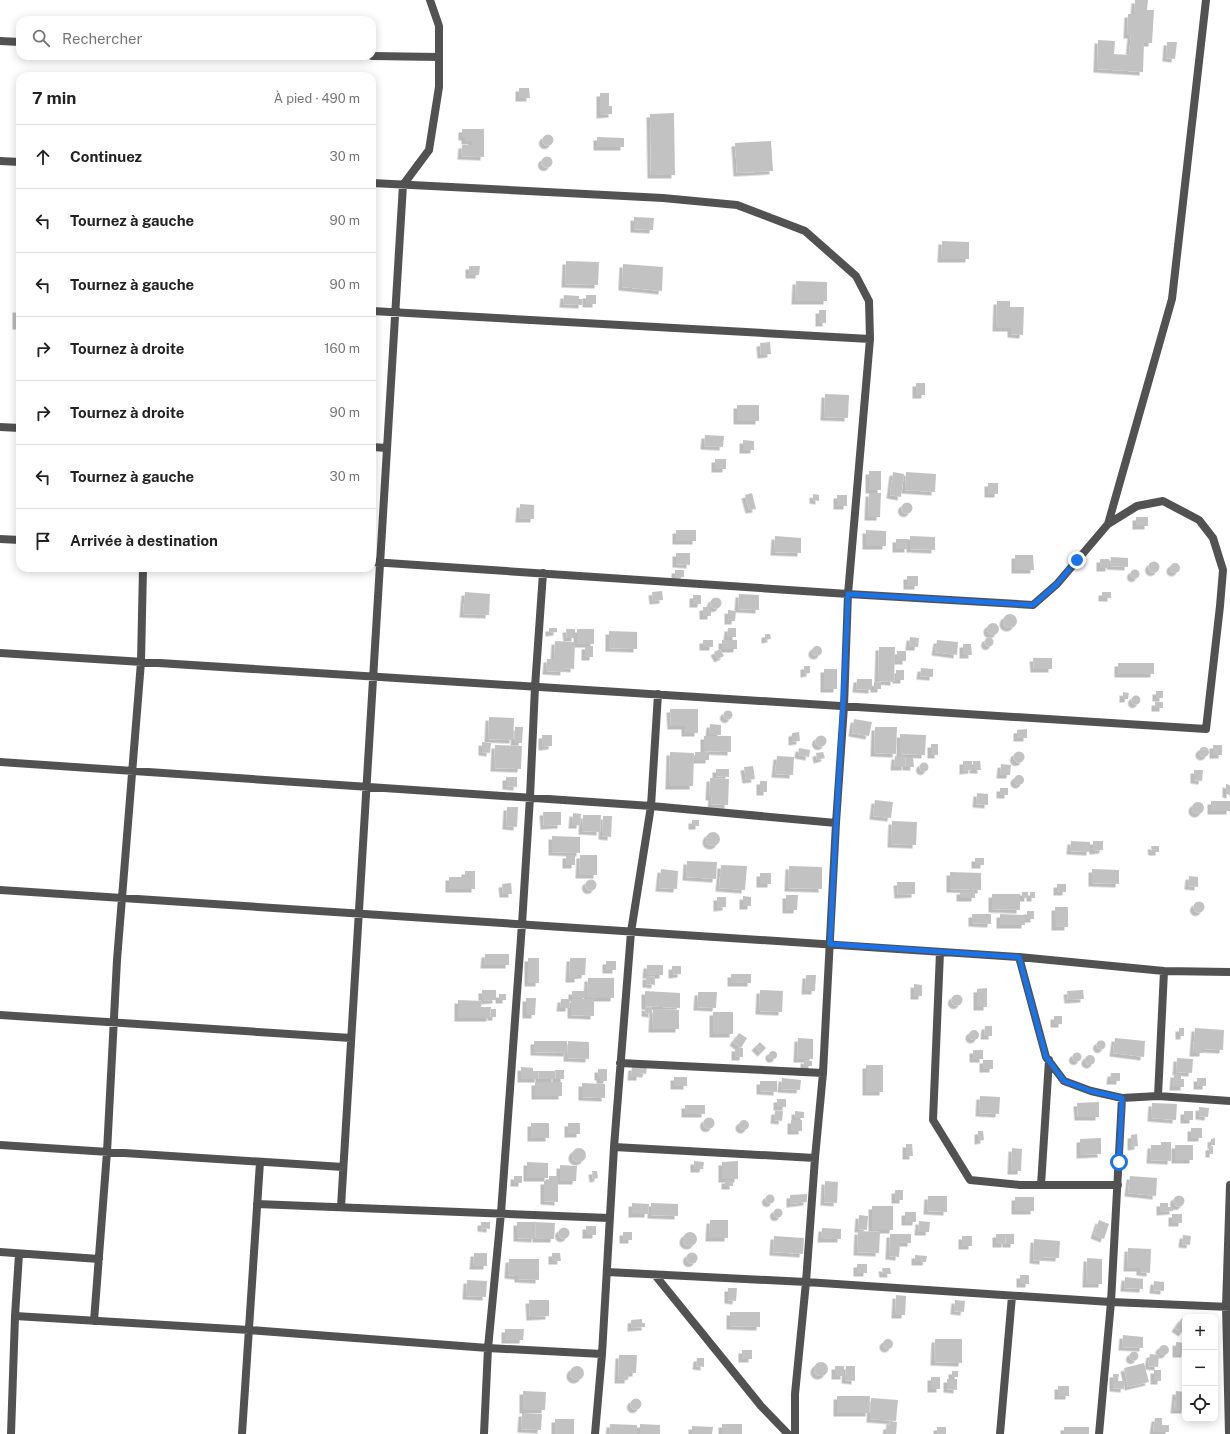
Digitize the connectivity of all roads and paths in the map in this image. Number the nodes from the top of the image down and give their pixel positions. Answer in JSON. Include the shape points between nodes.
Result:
{"nodes":[{"id":1,"x":430,"y":0,"type":"edge"},
{"id":2,"x":1206,"y":0,"type":"edge"},
{"id":3,"x":0,"y":41,"type":"edge"},
{"id":4,"x":16,"y":42,"type":"edge"},
{"id":5,"x":376,"y":56,"type":"edge"},
{"id":6,"x":439,"y":57,"type":"junction"},
{"id":7,"x":0,"y":161,"type":"edge"},
{"id":8,"x":16,"y":162,"type":"edge"},
{"id":9,"x":376,"y":183,"type":"edge"},
{"id":10,"x":403,"y":185,"type":"junction"},
{"id":11,"x":376,"y":311,"type":"edge"},
{"id":12,"x":395,"y":313,"type":"junction"},
{"id":13,"x":870,"y":339,"type":"junction"},
{"id":14,"x":0,"y":427,"type":"edge"},
{"id":15,"x":16,"y":428,"type":"edge"},
{"id":16,"x":376,"y":447,"type":"edge"},
{"id":17,"x":387,"y":448,"type":"junction"},
{"id":18,"x":1108,"y":524,"type":"junction"},
{"id":19,"x":0,"y":539,"type":"edge"},
{"id":20,"x":16,"y":540,"type":"edge"},
{"id":21,"x":376,"y":562,"type":"edge"},
{"id":22,"x":143,"y":572,"type":"edge"},
{"id":23,"x":376,"y":572,"type":"edge"},
{"id":24,"x":543,"y":573,"type":"junction"},
{"id":25,"x":848,"y":594,"type":"junction"},
{"id":26,"x":0,"y":653,"type":"edge"},
{"id":27,"x":141,"y":662,"type":"junction"},
{"id":28,"x":373,"y":676,"type":"junction"},
{"id":29,"x":535,"y":687,"type":"junction"},
{"id":30,"x":658,"y":694,"type":"junction"},
{"id":31,"x":844,"y":706,"type":"junction"},
{"id":32,"x":0,"y":762,"type":"edge"},
{"id":33,"x":132,"y":771,"type":"junction"},
{"id":34,"x":366,"y":787,"type":"junction"},
{"id":35,"x":530,"y":797,"type":"junction"},
{"id":36,"x":651,"y":806,"type":"junction"},
{"id":37,"x":836,"y":823,"type":"junction"},
{"id":38,"x":0,"y":890,"type":"edge"},
{"id":39,"x":123,"y":898,"type":"junction"},
{"id":40,"x":359,"y":914,"type":"junction"},
{"id":41,"x":522,"y":924,"type":"junction"},
{"id":42,"x":630,"y":932,"type":"junction"},
{"id":43,"x":830,"y":944,"type":"junction"},
{"id":44,"x":940,"y":952,"type":"junction"},
{"id":45,"x":1019,"y":957,"type":"junction"},
{"id":46,"x":1164,"y":971,"type":"junction"},
{"id":47,"x":1230,"y":972,"type":"edge"},
{"id":48,"x":0,"y":1015,"type":"edge"},
{"id":49,"x":114,"y":1022,"type":"junction"},
{"id":50,"x":351,"y":1038,"type":"junction"},
{"id":51,"x":1048,"y":1060,"type":"junction"},
{"id":52,"x":620,"y":1063,"type":"junction"},
{"id":53,"x":823,"y":1073,"type":"junction"},
{"id":54,"x":1158,"y":1096,"type":"junction"},
{"id":55,"x":1122,"y":1098,"type":"junction"},
{"id":56,"x":1230,"y":1101,"type":"edge"},
{"id":57,"x":0,"y":1145,"type":"edge"},
{"id":58,"x":614,"y":1147,"type":"junction"},
{"id":59,"x":106,"y":1152,"type":"junction"},
{"id":60,"x":815,"y":1158,"type":"junction"},
{"id":61,"x":260,"y":1162,"type":"junction"},
{"id":62,"x":343,"y":1167,"type":"junction"},
{"id":63,"x":1041,"y":1185,"type":"junction"},
{"id":64,"x":1118,"y":1185,"type":"junction"},
{"id":65,"x":1230,"y":1185,"type":"edge"},
{"id":66,"x":257,"y":1204,"type":"junction"},
{"id":67,"x":341,"y":1207,"type":"junction"},
{"id":68,"x":501,"y":1213,"type":"junction"},
{"id":69,"x":609,"y":1218,"type":"junction"},
{"id":70,"x":0,"y":1252,"type":"edge"},
{"id":71,"x":19,"y":1254,"type":"junction"},
{"id":72,"x":99,"y":1259,"type":"junction"},
{"id":73,"x":606,"y":1272,"type":"junction"},
{"id":74,"x":655,"y":1275,"type":"junction"},
{"id":75,"x":806,"y":1282,"type":"junction"},
{"id":76,"x":1012,"y":1296,"type":"junction"},
{"id":77,"x":1111,"y":1302,"type":"junction"},
{"id":78,"x":1228,"y":1307,"type":"edge"},
{"id":79,"x":15,"y":1316,"type":"junction"},
{"id":80,"x":94,"y":1321,"type":"junction"},
{"id":81,"x":249,"y":1330,"type":"junction"},
{"id":82,"x":488,"y":1348,"type":"junction"},
{"id":83,"x":602,"y":1354,"type":"junction"},
{"id":84,"x":11,"y":1434,"type":"edge"},
{"id":85,"x":242,"y":1434,"type":"edge"},
{"id":86,"x":484,"y":1434,"type":"edge"},
{"id":87,"x":595,"y":1434,"type":"edge"},
{"id":88,"x":788,"y":1434,"type":"edge"},
{"id":89,"x":795,"y":1434,"type":"edge"},
{"id":90,"x":1000,"y":1434,"type":"edge"},
{"id":91,"x":1099,"y":1434,"type":"edge"},
{"id":92,"x":1229,"y":1434,"type":"edge"}],
"edges":[{"from":1,"to":6,"type":"street","via":[[439,26]]},
{"from":2,"to":18,"type":"street","via":[[1172,299]]},
{"from":3,"to":4,"type":"street"},
{"from":5,"to":6,"type":"street"},
{"from":6,"to":10,"type":"street","via":[[439,88],[429,150]]},
{"from":7,"to":8,"type":"street"},
{"from":9,"to":10,"type":"street"},
{"from":10,"to":12,"type":"street"},
{"from":10,"to":13,"type":"street","via":[[664,198],[737,205],[805,231],[856,276],[869,301]]},
{"from":11,"to":12,"type":"street"},
{"from":12,"to":13,"type":"street"},
{"from":12,"to":17,"type":"street"},
{"from":13,"to":25,"type":"street"},
{"from":14,"to":15,"type":"street"},
{"from":16,"to":17,"type":"street"},
{"from":17,"to":21,"type":"street"},
{"from":18,"to":25,"type":"street","via":[[1057,584],[1033,605]]},
{"from":18,"to":31,"type":"street","via":[[1137,506],[1163,501],[1199,520],[1213,538],[1222,570],[1206,729]]},
{"from":19,"to":20,"type":"street"},
{"from":21,"to":24,"type":"street"},
{"from":22,"to":27,"type":"street"},
{"from":23,"to":28,"type":"street"},
{"from":24,"to":25,"type":"street"},
{"from":24,"to":29,"type":"street"},
{"from":25,"to":31,"type":"street"},
{"from":26,"to":27,"type":"street"},
{"from":27,"to":28,"type":"street"},
{"from":27,"to":33,"type":"street"},
{"from":28,"to":29,"type":"street"},
{"from":28,"to":34,"type":"street"},
{"from":29,"to":30,"type":"street"},
{"from":29,"to":35,"type":"street"},
{"from":30,"to":31,"type":"street"},
{"from":30,"to":36,"type":"street"},
{"from":31,"to":37,"type":"street"},
{"from":32,"to":33,"type":"street"},
{"from":33,"to":34,"type":"street"},
{"from":33,"to":39,"type":"street"},
{"from":34,"to":35,"type":"street"},
{"from":34,"to":40,"type":"street"},
{"from":35,"to":36,"type":"street"},
{"from":35,"to":41,"type":"street"},
{"from":36,"to":37,"type":"street"},
{"from":36,"to":42,"type":"street"},
{"from":37,"to":43,"type":"street"},
{"from":38,"to":39,"type":"street"},
{"from":39,"to":40,"type":"street"},
{"from":39,"to":49,"type":"street"},
{"from":40,"to":41,"type":"street"},
{"from":40,"to":50,"type":"street"},
{"from":41,"to":42,"type":"street"},
{"from":41,"to":68,"type":"street"},
{"from":42,"to":43,"type":"street"},
{"from":42,"to":52,"type":"street"},
{"from":43,"to":44,"type":"street"},
{"from":43,"to":53,"type":"street"},
{"from":44,"to":45,"type":"street"},
{"from":44,"to":63,"type":"street","via":[[933,1120],[970,1180]]},
{"from":45,"to":46,"type":"street"},
{"from":45,"to":51,"type":"street"},
{"from":46,"to":47,"type":"street"},
{"from":46,"to":54,"type":"street"},
{"from":48,"to":49,"type":"street"},
{"from":49,"to":50,"type":"street"},
{"from":49,"to":59,"type":"street"},
{"from":50,"to":62,"type":"street"},
{"from":51,"to":55,"type":"street","via":[[1064,1081],[1091,1091]]},
{"from":51,"to":63,"type":"street"},
{"from":52,"to":53,"type":"street"},
{"from":52,"to":58,"type":"street"},
{"from":53,"to":60,"type":"street"},
{"from":54,"to":55,"type":"street"},
{"from":54,"to":56,"type":"street"},
{"from":55,"to":64,"type":"street"},
{"from":57,"to":59,"type":"street"},
{"from":58,"to":60,"type":"street"},
{"from":58,"to":69,"type":"street"},
{"from":59,"to":61,"type":"street"},
{"from":59,"to":72,"type":"street"},
{"from":60,"to":75,"type":"street"},
{"from":61,"to":62,"type":"street"},
{"from":61,"to":66,"type":"street"},
{"from":62,"to":67,"type":"street"},
{"from":63,"to":64,"type":"street"},
{"from":64,"to":77,"type":"street"},
{"from":65,"to":78,"type":"street"},
{"from":66,"to":67,"type":"street"},
{"from":66,"to":81,"type":"street"},
{"from":67,"to":68,"type":"street"},
{"from":68,"to":69,"type":"street"},
{"from":68,"to":82,"type":"street"},
{"from":69,"to":73,"type":"street"},
{"from":70,"to":71,"type":"street"},
{"from":71,"to":72,"type":"street"},
{"from":71,"to":79,"type":"street"},
{"from":72,"to":80,"type":"street"},
{"from":73,"to":74,"type":"street"},
{"from":73,"to":83,"type":"street"},
{"from":74,"to":75,"type":"street"},
{"from":74,"to":88,"type":"street","via":[[761,1406]]},
{"from":75,"to":76,"type":"street"},
{"from":75,"to":89,"type":"street","via":[[795,1394]]},
{"from":76,"to":77,"type":"street"},
{"from":76,"to":90,"type":"street"},
{"from":77,"to":78,"type":"street"},
{"from":77,"to":91,"type":"street"},
{"from":78,"to":92,"type":"street"},
{"from":79,"to":80,"type":"street"},
{"from":79,"to":84,"type":"street"},
{"from":80,"to":81,"type":"street"},
{"from":81,"to":82,"type":"street"},
{"from":81,"to":85,"type":"street"},
{"from":82,"to":83,"type":"street"},
{"from":82,"to":86,"type":"street"},
{"from":83,"to":87,"type":"street"}]}
